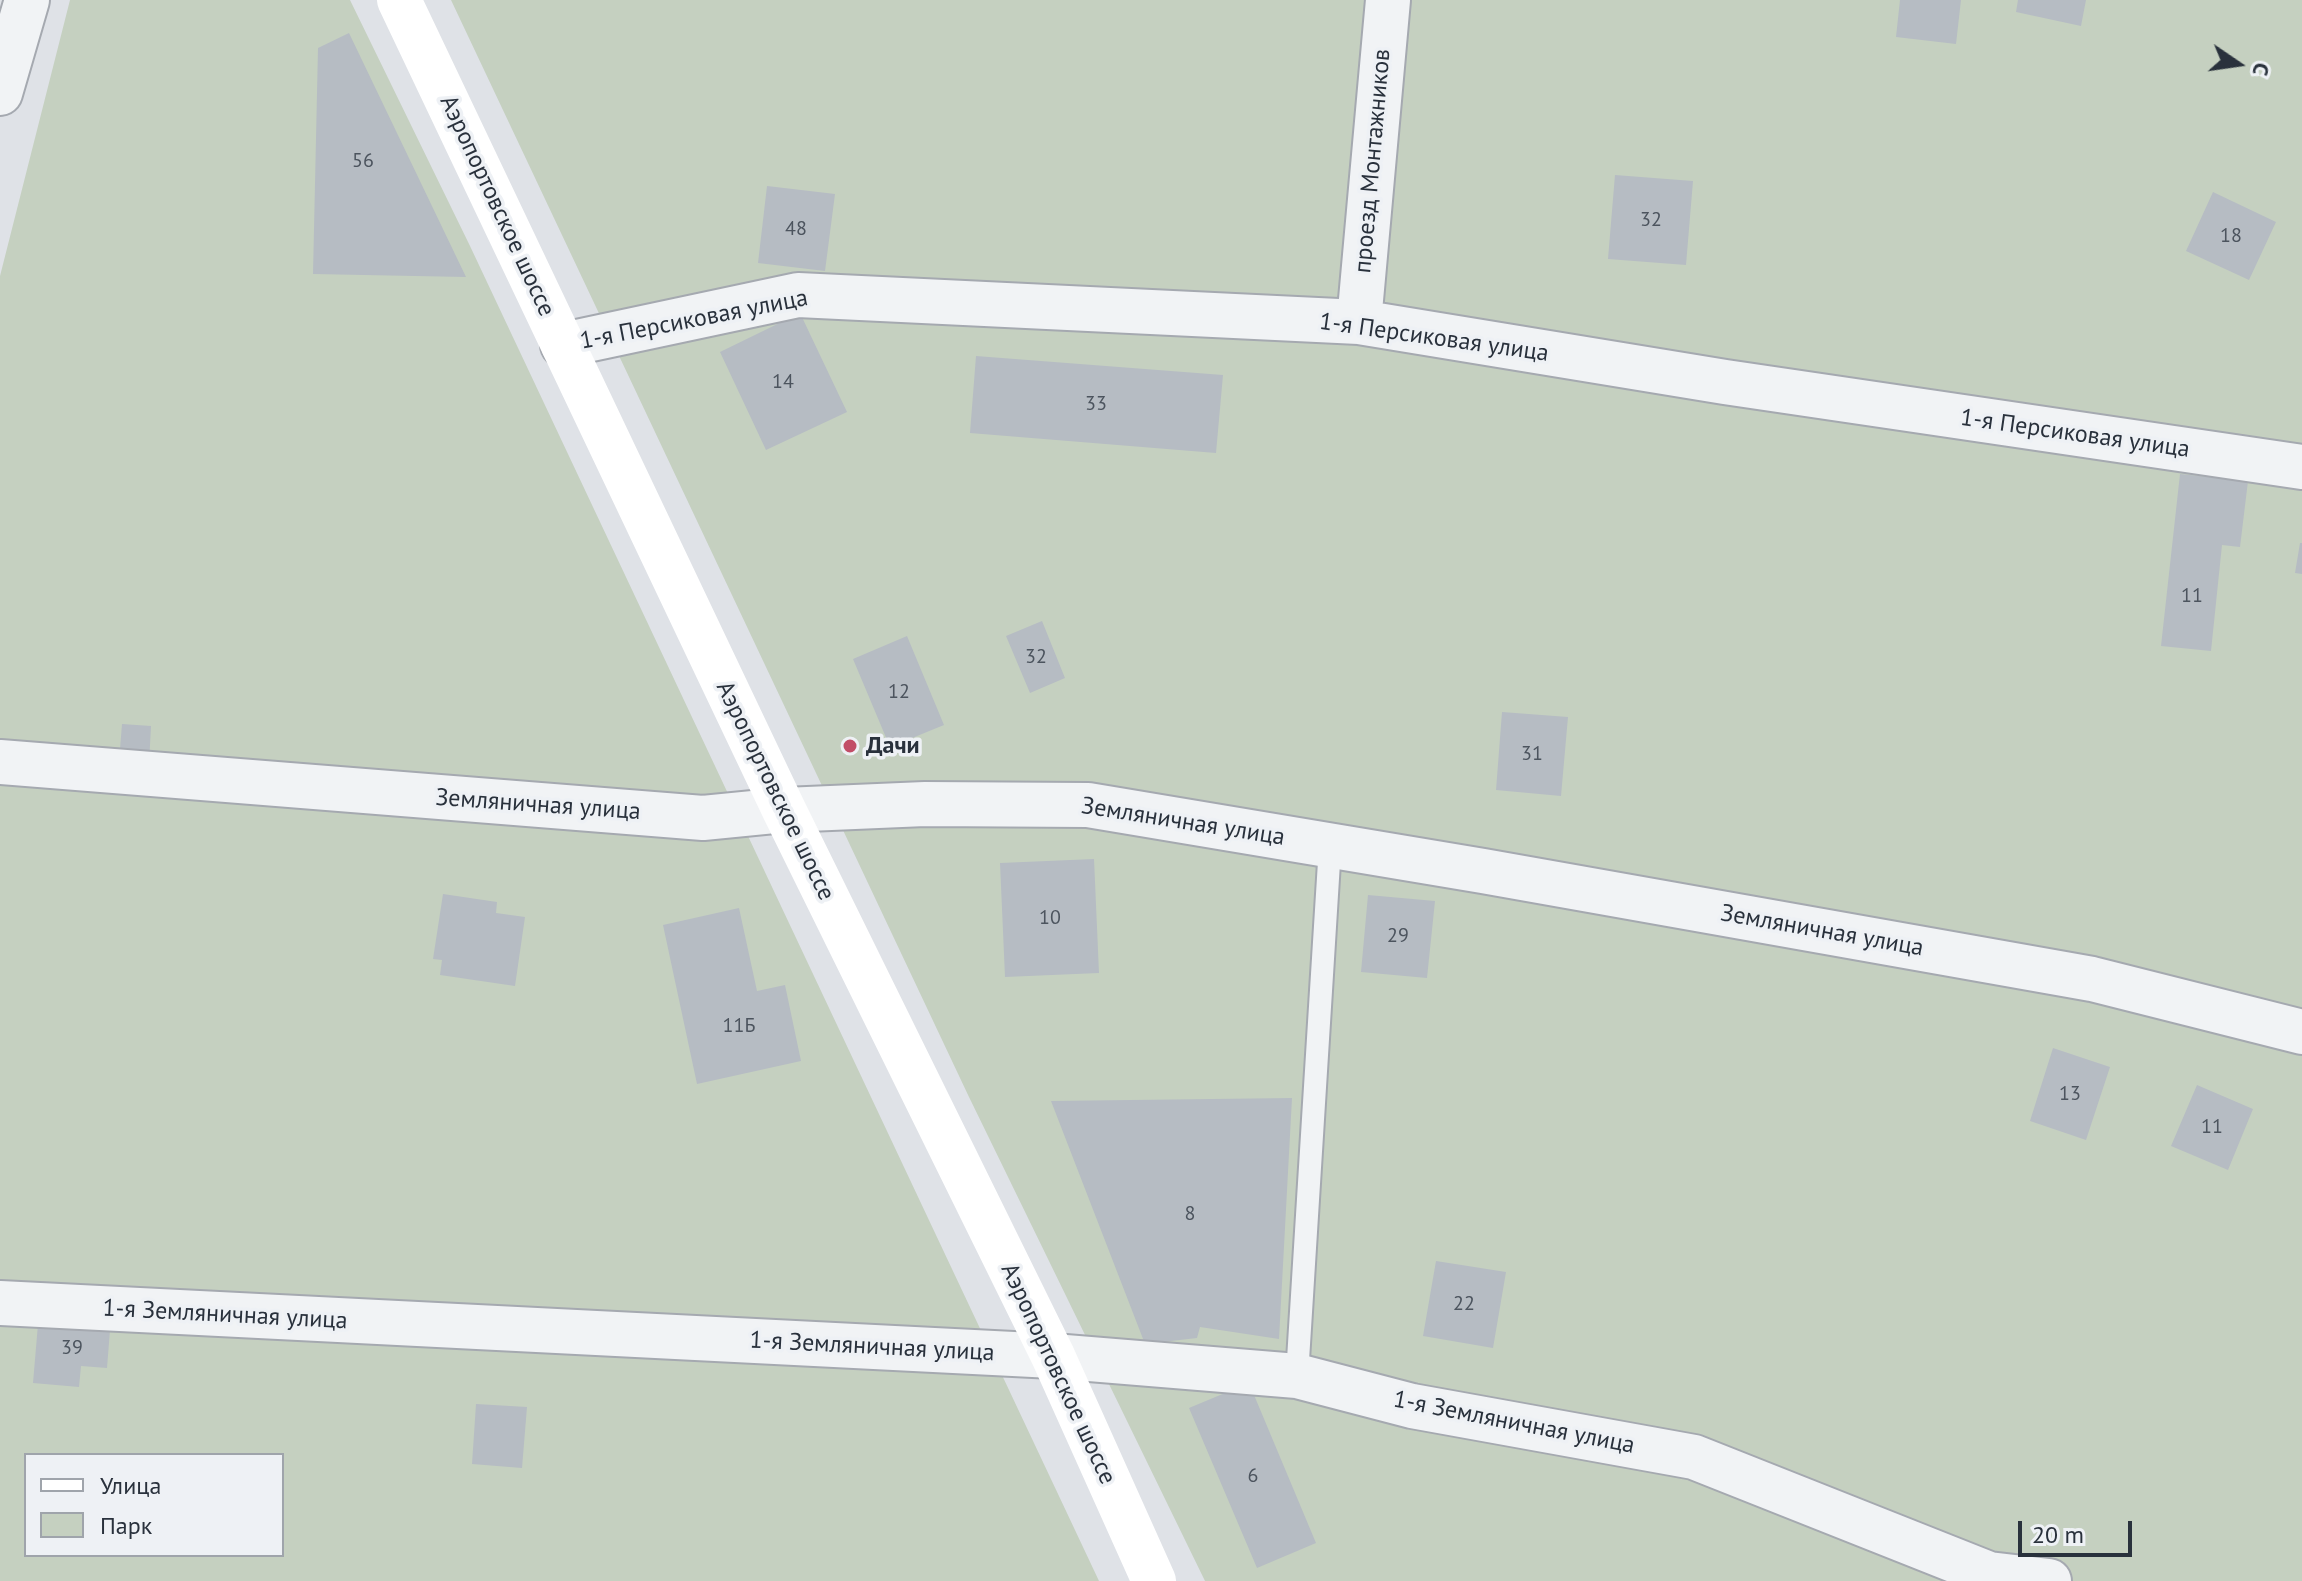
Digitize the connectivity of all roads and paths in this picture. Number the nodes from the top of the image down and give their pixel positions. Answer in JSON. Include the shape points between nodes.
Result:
{"nodes":[{"id":1,"x":27,"y":0,"type":"edge"},
{"id":2,"x":399,"y":0,"type":"edge"},
{"id":3,"x":1388,"y":0,"type":"edge"},
{"id":4,"x":0,"y":93,"type":"edge"},
{"id":5,"x":1359,"y":322,"type":"junction"},
{"id":6,"x":563,"y":345,"type":"junction"},
{"id":7,"x":2302,"y":467,"type":"edge"},
{"id":8,"x":0,"y":762,"type":"edge"},
{"id":9,"x":784,"y":810,"type":"junction"},
{"id":10,"x":1330,"y":846,"type":"junction"},
{"id":11,"x":2302,"y":1032,"type":"edge"},
{"id":12,"x":0,"y":1303,"type":"edge"},
{"id":13,"x":1053,"y":1356,"type":"junction"},
{"id":14,"x":1297,"y":1376,"type":"junction"},
{"id":15,"x":1154,"y":1581,"type":"edge"},
{"id":16,"x":2049,"y":1581,"type":"edge"}],
"edges":[{"from":1,"to":4,"type":"street"},
{"from":2,"to":6,"type":"main road","name":"Аэропортовское шоссе"},
{"from":3,"to":5,"type":"street","name":"проезд Монтажников"},
{"from":5,"to":6,"type":"street","name":"1-я Персиковая улица","via":[[798,295]]},
{"from":5,"to":7,"type":"street","name":"1-я Персиковая улица"},
{"from":6,"to":9,"type":"main road","name":"Аэропортовское шоссе"},
{"from":8,"to":9,"type":"street","name":"Земляничная улица","via":[[703,818]]},
{"from":9,"to":10,"type":"street","name":"Земляничная улица","via":[[1088,805]]},
{"from":9,"to":13,"type":"main road","name":"Аэропортовское шоссе"},
{"from":10,"to":11,"type":"street","name":"Земляничная улица","via":[[2092,979]]},
{"from":10,"to":14,"type":"lane"},
{"from":12,"to":13,"type":"street","name":"1-я Земляничная улица"},
{"from":13,"to":14,"type":"street","name":"1-я Земляничная улица"},
{"from":13,"to":15,"type":"main road","name":"Аэропортовское шоссе"},
{"from":14,"to":16,"type":"street","name":"1-я Земляничная улица","via":[[1412,1406],[1694,1457],[1989,1574]]}]}
